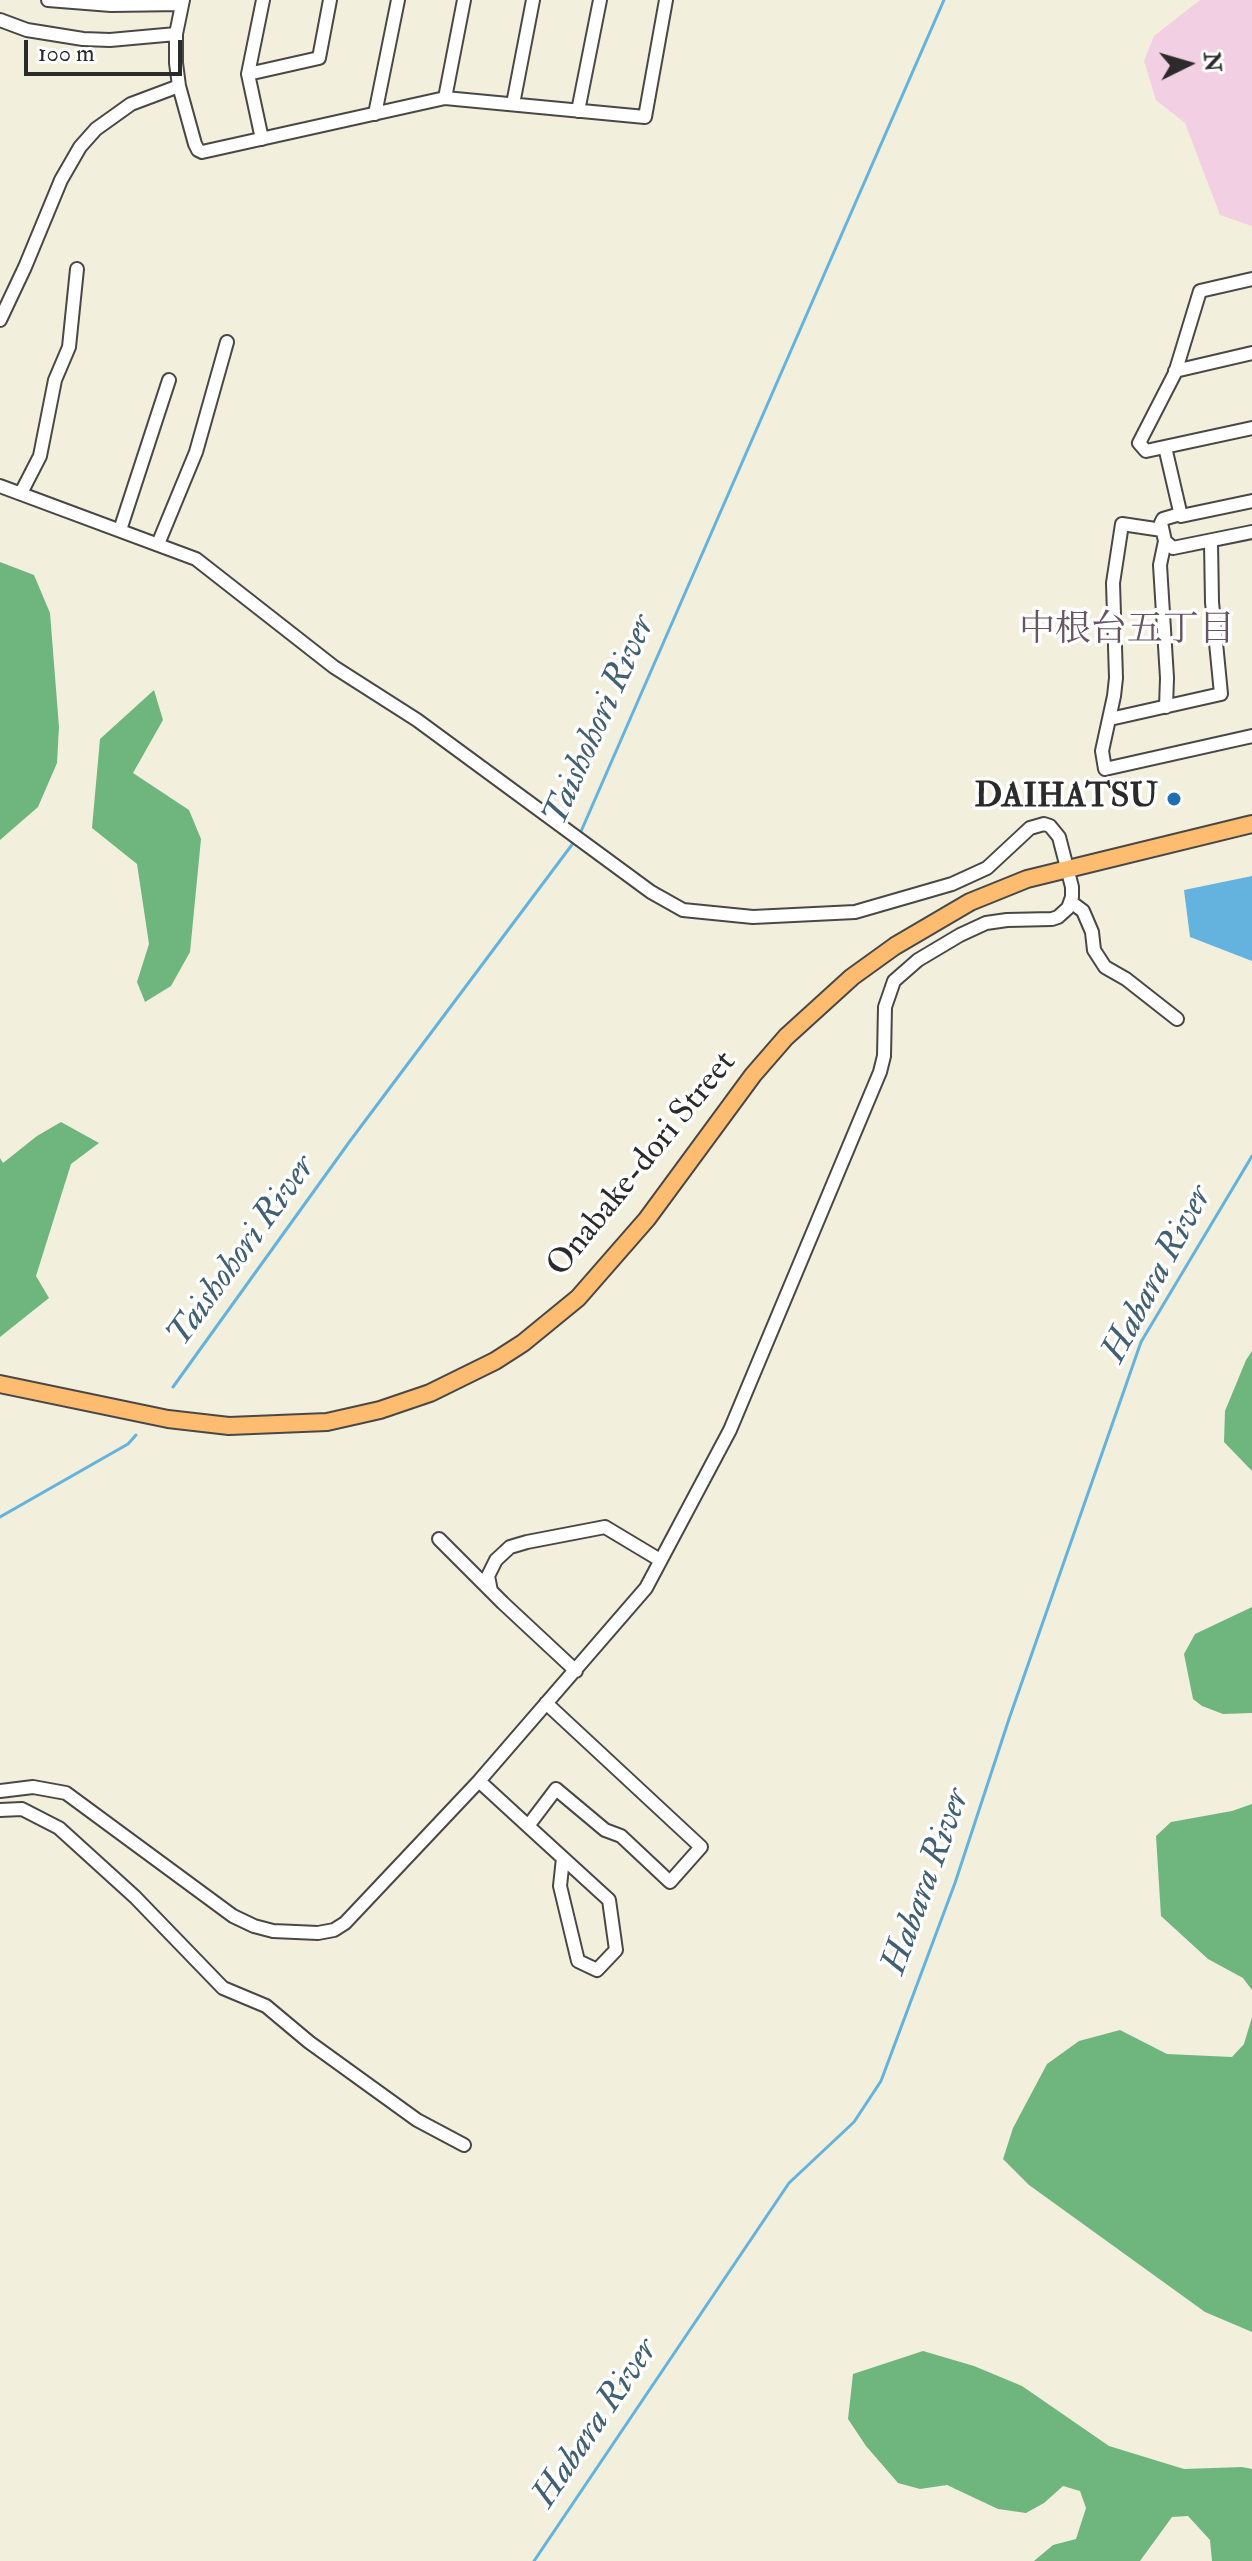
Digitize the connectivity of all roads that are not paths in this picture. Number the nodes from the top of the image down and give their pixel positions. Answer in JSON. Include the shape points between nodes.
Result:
{"nodes":[{"id":1,"x":48,"y":0,"type":"edge"},
{"id":2,"x":263,"y":0,"type":"edge"},
{"id":3,"x":330,"y":0,"type":"edge"},
{"id":4,"x":398,"y":0,"type":"edge"},
{"id":5,"x":464,"y":0,"type":"edge"},
{"id":6,"x":533,"y":0,"type":"edge"},
{"id":7,"x":600,"y":0,"type":"edge"},
{"id":8,"x":666,"y":0,"type":"edge"},
{"id":9,"x":111,"y":2,"type":"edge"},
{"id":10,"x":183,"y":2,"type":"edge"},
{"id":11,"x":0,"y":20,"type":"edge"},
{"id":12,"x":176,"y":34,"type":"junction"},
{"id":13,"x":248,"y":74,"type":"junction"},
{"id":14,"x":179,"y":86,"type":"junction"},
{"id":15,"x":445,"y":98,"type":"junction"},
{"id":16,"x":513,"y":104,"type":"junction"},
{"id":17,"x":578,"y":111,"type":"junction"},
{"id":18,"x":375,"y":114,"type":"junction"},
{"id":19,"x":262,"y":139,"type":"junction"},
{"id":20,"x":77,"y":269,"type":"dead end"},
{"id":21,"x":1252,"y":279,"type":"edge"},
{"id":22,"x":0,"y":320,"type":"edge"},
{"id":23,"x":227,"y":342,"type":"dead end"},
{"id":24,"x":1252,"y":353,"type":"edge"},
{"id":25,"x":1175,"y":371,"type":"junction"},
{"id":26,"x":169,"y":380,"type":"dead end"},
{"id":27,"x":1252,"y":428,"type":"edge"},
{"id":28,"x":1165,"y":447,"type":"junction"},
{"id":29,"x":0,"y":486,"type":"edge"},
{"id":30,"x":21,"y":493,"type":"junction"},
{"id":31,"x":1252,"y":501,"type":"edge"},
{"id":32,"x":1180,"y":514,"type":"junction"},
{"id":33,"x":120,"y":530,"type":"junction"},
{"id":34,"x":1252,"y":532,"type":"edge"},
{"id":35,"x":1164,"y":536,"type":"junction"},
{"id":36,"x":1211,"y":542,"type":"junction"},
{"id":37,"x":158,"y":544,"type":"junction"},
{"id":38,"x":1166,"y":707,"type":"junction"},
{"id":39,"x":1110,"y":719,"type":"junction"},
{"id":40,"x":1252,"y":736,"type":"edge"},
{"id":41,"x":1252,"y":824,"type":"edge"},
{"id":42,"x":1068,"y":867,"type":"junction"},
{"id":43,"x":1071,"y":902,"type":"junction"},
{"id":44,"x":1177,"y":1019,"type":"dead end"},
{"id":45,"x":0,"y":1384,"type":"edge"},
{"id":46,"x":439,"y":1539,"type":"dead end"},
{"id":47,"x":660,"y":1560,"type":"junction"},
{"id":48,"x":491,"y":1591,"type":"junction"},
{"id":49,"x":576,"y":1671,"type":"junction"},
{"id":50,"x":546,"y":1703,"type":"junction"},
{"id":51,"x":479,"y":1781,"type":"junction"},
{"id":52,"x":0,"y":1791,"type":"edge"},
{"id":53,"x":0,"y":1810,"type":"edge"},
{"id":54,"x":528,"y":1826,"type":"junction"},
{"id":55,"x":563,"y":1858,"type":"junction"},
{"id":56,"x":464,"y":2145,"type":"dead end"}],
"edges":[{"from":1,"to":9,"type":"street"},
{"from":2,"to":13,"type":"street"},
{"from":3,"to":13,"type":"street","via":[[319,58]]},
{"from":4,"to":18,"type":"street"},
{"from":5,"to":15,"type":"street"},
{"from":6,"to":16,"type":"street"},
{"from":7,"to":17,"type":"street"},
{"from":8,"to":17,"type":"street","via":[[645,117]]},
{"from":9,"to":10,"type":"street"},
{"from":10,"to":12,"type":"street"},
{"from":11,"to":12,"type":"street","via":[[83,39]]},
{"from":12,"to":14,"type":"street"},
{"from":13,"to":19,"type":"street"},
{"from":14,"to":19,"type":"street","via":[[198,150]]},
{"from":14,"to":22,"type":"street","via":[[131,104],[80,147]]},
{"from":15,"to":16,"type":"street"},
{"from":15,"to":18,"type":"street"},
{"from":16,"to":17,"type":"street"},
{"from":18,"to":19,"type":"street"},
{"from":20,"to":30,"type":"street","via":[[69,347],[55,380],[40,456]]},
{"from":21,"to":25,"type":"street","via":[[1200,291]]},
{"from":23,"to":37,"type":"street","via":[[196,452]]},
{"from":24,"to":25,"type":"street"},
{"from":25,"to":28,"type":"street","via":[[1139,443],[1146,451]]},
{"from":26,"to":33,"type":"street"},
{"from":27,"to":28,"type":"street"},
{"from":28,"to":32,"type":"street"},
{"from":29,"to":30,"type":"street"},
{"from":30,"to":33,"type":"street"},
{"from":31,"to":32,"type":"street"},
{"from":32,"to":35,"type":"street","via":[[1163,519]]},
{"from":33,"to":37,"type":"street"},
{"from":34,"to":36,"type":"street"},
{"from":35,"to":36,"type":"street","via":[[1173,548]]},
{"from":35,"to":38,"type":"street","via":[[1160,565]]},
{"from":35,"to":39,"type":"street","via":[[1122,524],[1113,583],[1116,657]]},
{"from":36,"to":38,"type":"street","via":[[1221,694]]},
{"from":37,"to":42,"type":"street","via":[[196,559],[334,667],[683,910],[753,917],[842,914],[952,884],[987,868],[1036,825],[1050,826],[1059,837]]},
{"from":38,"to":39,"type":"street"},
{"from":39,"to":40,"type":"street","via":[[1102,751],[1105,769]]},
{"from":41,"to":42,"type":"main road","name":"Onabake-dori Street"},
{"from":42,"to":43,"type":"street"},
{"from":42,"to":45,"type":"main road","name":"Onabake-dori Street","via":[[970,902],[852,977],[753,1075],[647,1219],[587,1290],[523,1343],[462,1378],[354,1417],[258,1426],[168,1419]]},
{"from":43,"to":44,"type":"street","via":[[1083,911],[1094,950],[1105,967]]},
{"from":43,"to":47,"type":"street","via":[[1052,919],[993,922],[973,929],[918,960],[894,981],[885,1007],[880,1072],[730,1430]]},
{"from":46,"to":48,"type":"street"},
{"from":47,"to":48,"type":"street","via":[[605,1527],[510,1547],[488,1576]]},
{"from":47,"to":49,"type":"street","via":[[646,1588]]},
{"from":48,"to":49,"type":"street"},
{"from":49,"to":50,"type":"street"},
{"from":50,"to":51,"type":"street"},
{"from":50,"to":54,"type":"street","via":[[701,1847],[670,1882],[621,1836],[605,1830],[556,1789]]},
{"from":51,"to":52,"type":"street","via":[[345,1923],[326,1932],[299,1934],[242,1921],[66,1793],[33,1787]]},
{"from":51,"to":54,"type":"street"},
{"from":53,"to":56,"type":"street","via":[[22,1809],[59,1828],[223,1988],[266,2006],[417,2120]]},
{"from":54,"to":55,"type":"street"},
{"from":55,"to":55,"type":"street","via":[[560,1886],[578,1961],[597,1970],[616,1950],[609,1900]]}]}
